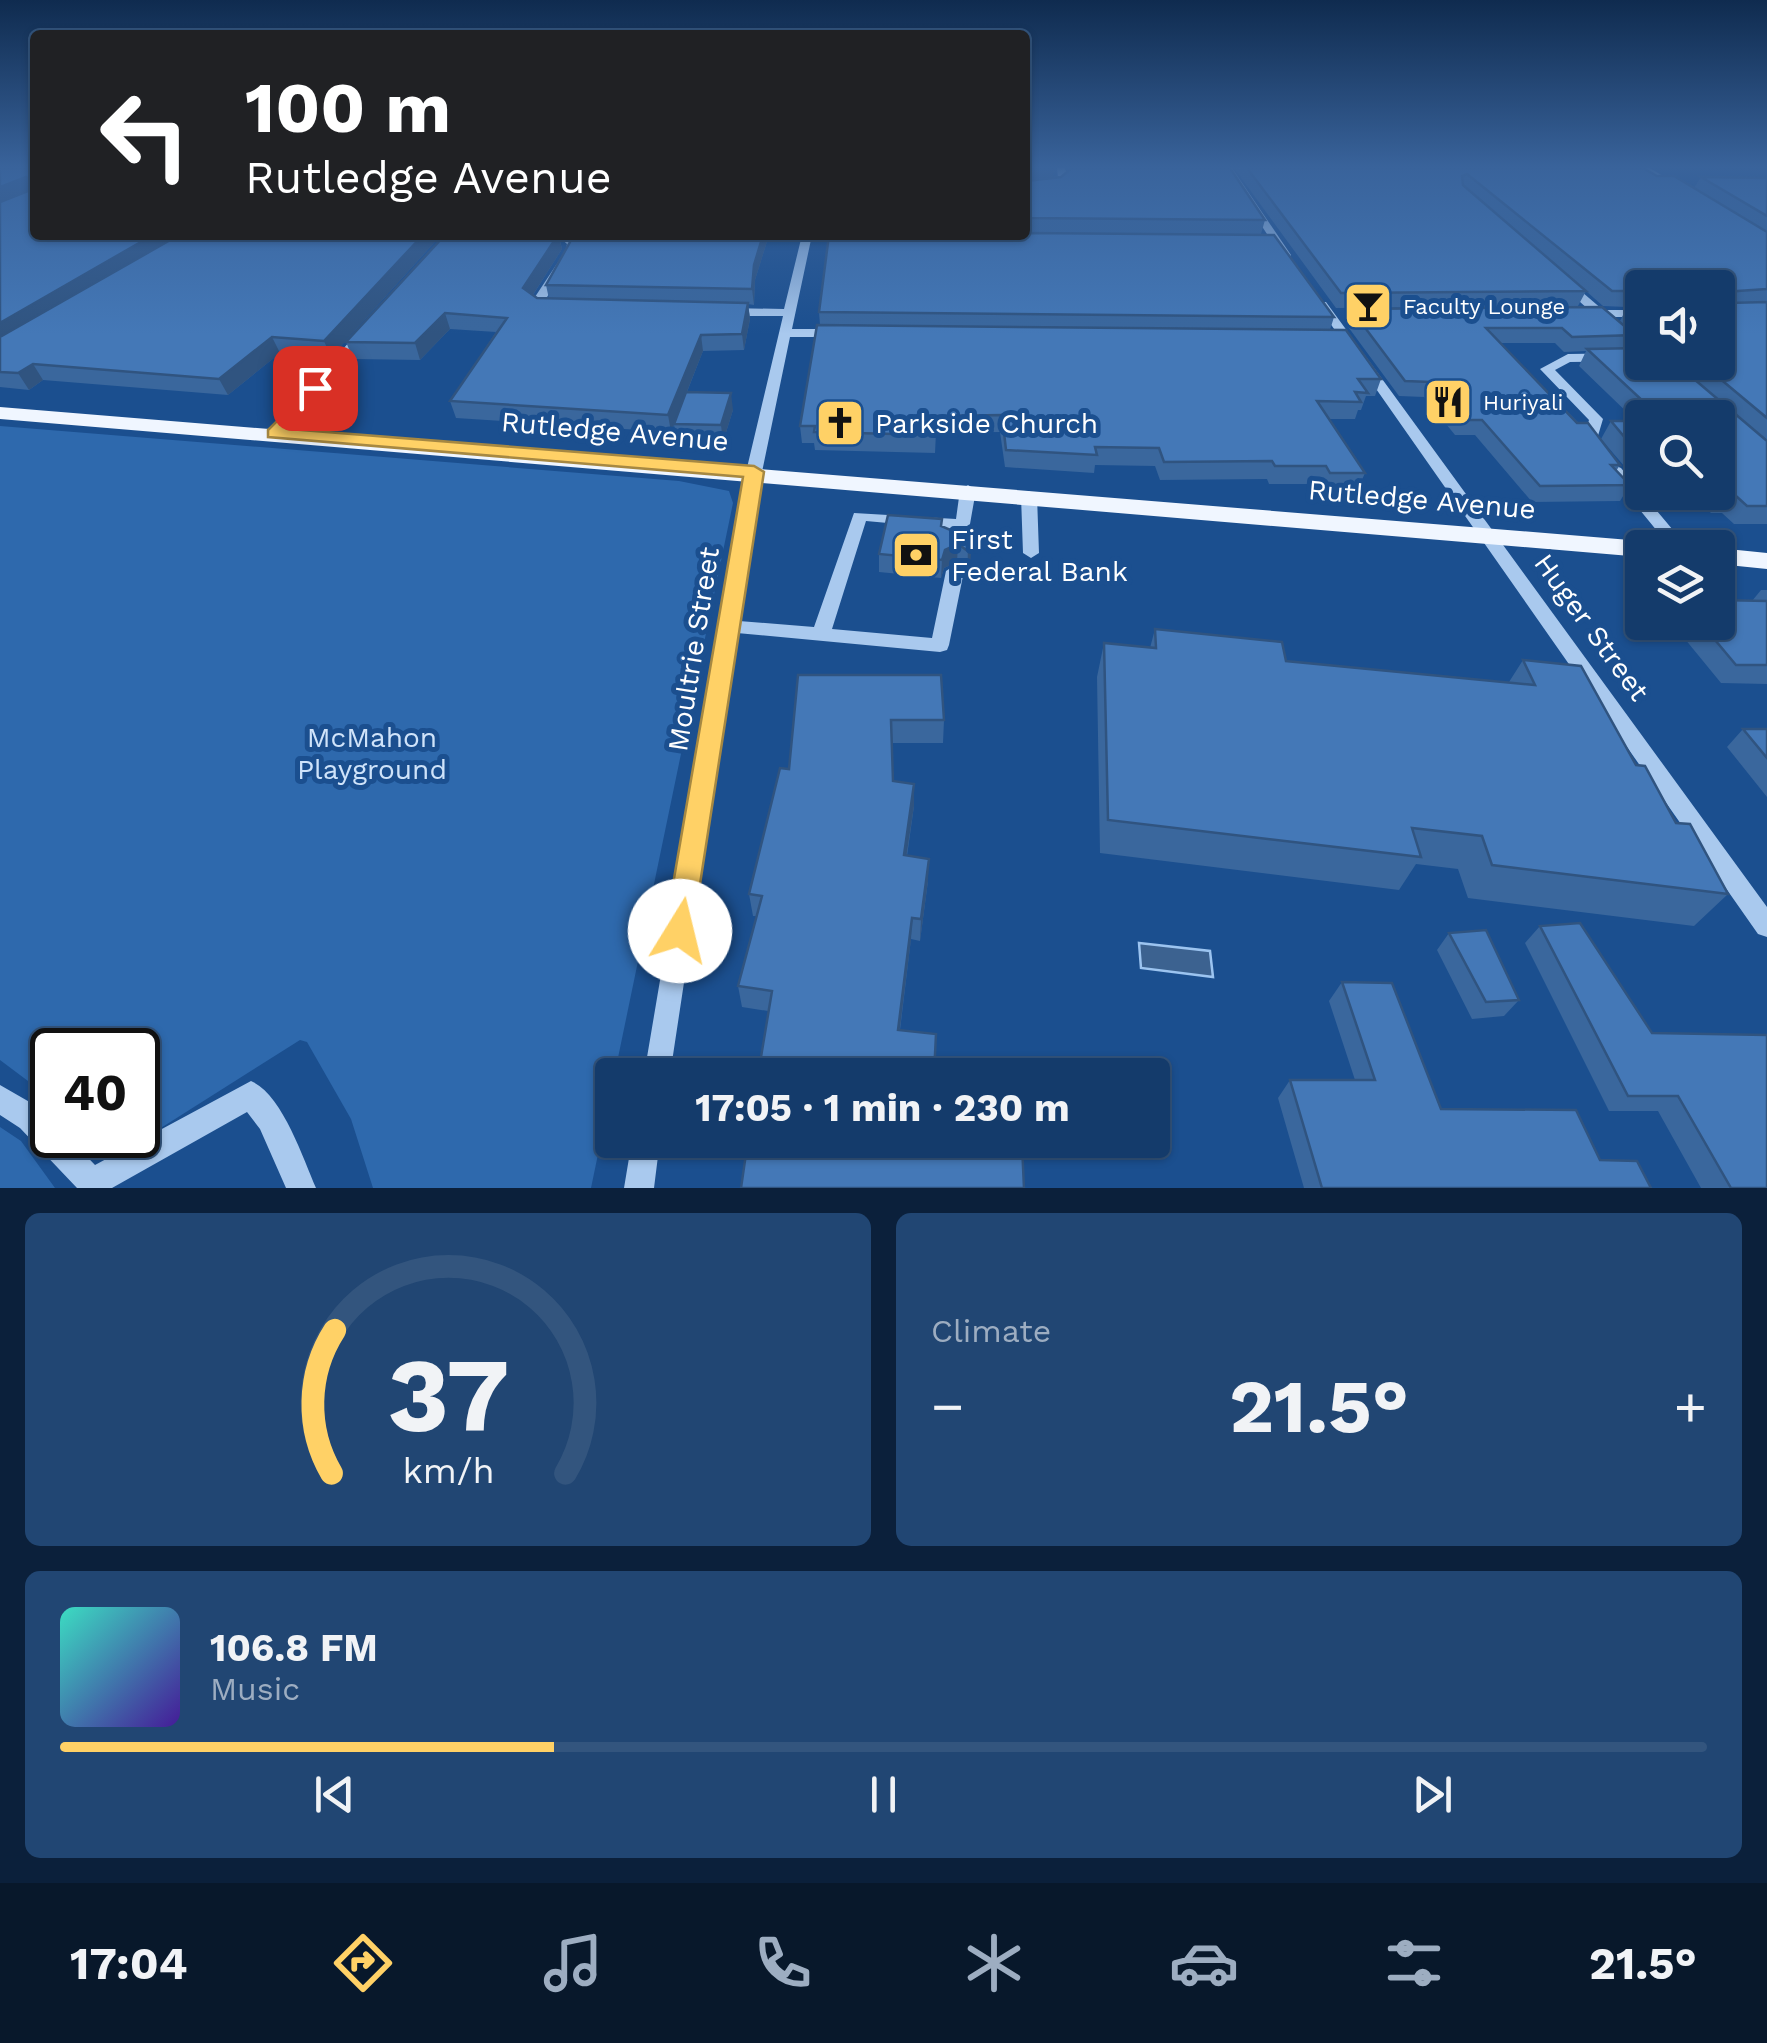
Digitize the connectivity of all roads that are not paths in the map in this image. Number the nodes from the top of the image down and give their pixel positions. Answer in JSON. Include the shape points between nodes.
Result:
{"nodes":[{"id":1,"x":1264,"y":223,"type":"edge"},
{"id":2,"x":568,"y":240,"type":"edge"},
{"id":3,"x":806,"y":240,"type":"edge"},
{"id":4,"x":1259,"y":241,"type":"edge"},
{"id":5,"x":1276,"y":241,"type":"junction"},
{"id":6,"x":1292,"y":263,"type":"edge"},
{"id":7,"x":1559,"y":278,"type":"edge"},
{"id":8,"x":1310,"y":288,"type":"edge"},
{"id":9,"x":565,"y":310,"type":"edge"},
{"id":10,"x":715,"y":312,"type":"edge"},
{"id":11,"x":790,"y":313,"type":"junction"},
{"id":12,"x":1625,"y":313,"type":"edge"},
{"id":13,"x":1565,"y":314,"type":"edge"},
{"id":14,"x":1600,"y":314,"type":"junction"},
{"id":15,"x":1330,"y":316,"type":"junction"},
{"id":16,"x":1349,"y":316,"type":"edge"},
{"id":17,"x":377,"y":318,"type":"edge"},
{"id":18,"x":785,"y":333,"type":"junction"},
{"id":19,"x":863,"y":334,"type":"edge"},
{"id":20,"x":1625,"y":338,"type":"edge"},
{"id":21,"x":1328,"y":339,"type":"edge"},
{"id":22,"x":1347,"y":340,"type":"junction"},
{"id":23,"x":1625,"y":355,"type":"edge"},
{"id":24,"x":0,"y":413,"type":"edge"},
{"id":25,"x":274,"y":434,"type":"junction"},
{"id":26,"x":754,"y":472,"type":"junction"},
{"id":27,"x":968,"y":490,"type":"junction"},
{"id":28,"x":1030,"y":496,"type":"junction"},
{"id":29,"x":1665,"y":530,"type":"edge"},
{"id":30,"x":1489,"y":535,"type":"junction"},
{"id":31,"x":1625,"y":547,"type":"edge"},
{"id":32,"x":1031,"y":553,"type":"dead end"},
{"id":33,"x":1735,"y":558,"type":"edge"},
{"id":34,"x":1767,"y":561,"type":"edge"},
{"id":35,"x":955,"y":570,"type":"dead end"},
{"id":36,"x":730,"y":626,"type":"junction"},
{"id":37,"x":821,"y":634,"type":"junction"},
{"id":38,"x":1767,"y":926,"type":"edge"},
{"id":39,"x":660,"y":1058,"type":"edge"},
{"id":40,"x":0,"y":1099,"type":"edge"},
{"id":41,"x":643,"y":1158,"type":"edge"},
{"id":42,"x":95,"y":1185,"type":"edge"},
{"id":43,"x":301,"y":1188,"type":"edge"},
{"id":44,"x":638,"y":1188,"type":"edge"}],
"edges":[{"from":1,"to":5,"type":"street"},
{"from":2,"to":9,"type":"street","via":[[572,250],[537,303]]},
{"from":3,"to":11,"type":"street","name":"Moultrie Street"},
{"from":4,"to":5,"type":"street"},
{"from":5,"to":6,"type":"street"},
{"from":7,"to":14,"type":"street"},
{"from":8,"to":15,"type":"street","name":"Huger Street"},
{"from":10,"to":11,"type":"street"},
{"from":11,"to":18,"type":"street","name":"Moultrie Street"},
{"from":12,"to":14,"type":"street"},
{"from":13,"to":14,"type":"street"},
{"from":14,"to":20,"type":"street"},
{"from":15,"to":16,"type":"street"},
{"from":15,"to":22,"type":"street","name":"Huger Street"},
{"from":17,"to":25,"type":"street"},
{"from":18,"to":19,"type":"street"},
{"from":18,"to":26,"type":"street","name":"Moultrie Street"},
{"from":21,"to":22,"type":"street"},
{"from":22,"to":30,"type":"street","name":"Huger Street"},
{"from":23,"to":29,"type":"street","via":[[1568,358],[1546,369],[1596,419],[1594,447]]},
{"from":24,"to":25,"type":"main road","name":"Rutledge Avenue"},
{"from":25,"to":26,"type":"main road","name":"Rutledge Avenue"},
{"from":26,"to":27,"type":"main road","name":"Rutledge Avenue"},
{"from":26,"to":36,"type":"street","name":"Moultrie Street"},
{"from":27,"to":28,"type":"main road","name":"Rutledge Avenue"},
{"from":27,"to":37,"type":"street","via":[[961,534],[860,516]]},
{"from":28,"to":30,"type":"main road","name":"Rutledge Avenue"},
{"from":28,"to":32,"type":"street"},
{"from":30,"to":31,"type":"main road","name":"Rutledge Avenue"},
{"from":30,"to":38,"type":"street","name":"Huger Street"},
{"from":33,"to":34,"type":"main road"},
{"from":35,"to":37,"type":"street","via":[[940,646]]},
{"from":36,"to":37,"type":"street"},
{"from":36,"to":39,"type":"street","name":"Moultrie Street"},
{"from":40,"to":42,"type":"street","via":[[30,1118]]},
{"from":41,"to":44,"type":"street"},
{"from":42,"to":43,"type":"street","via":[[251,1095],[270,1118]]}]}
